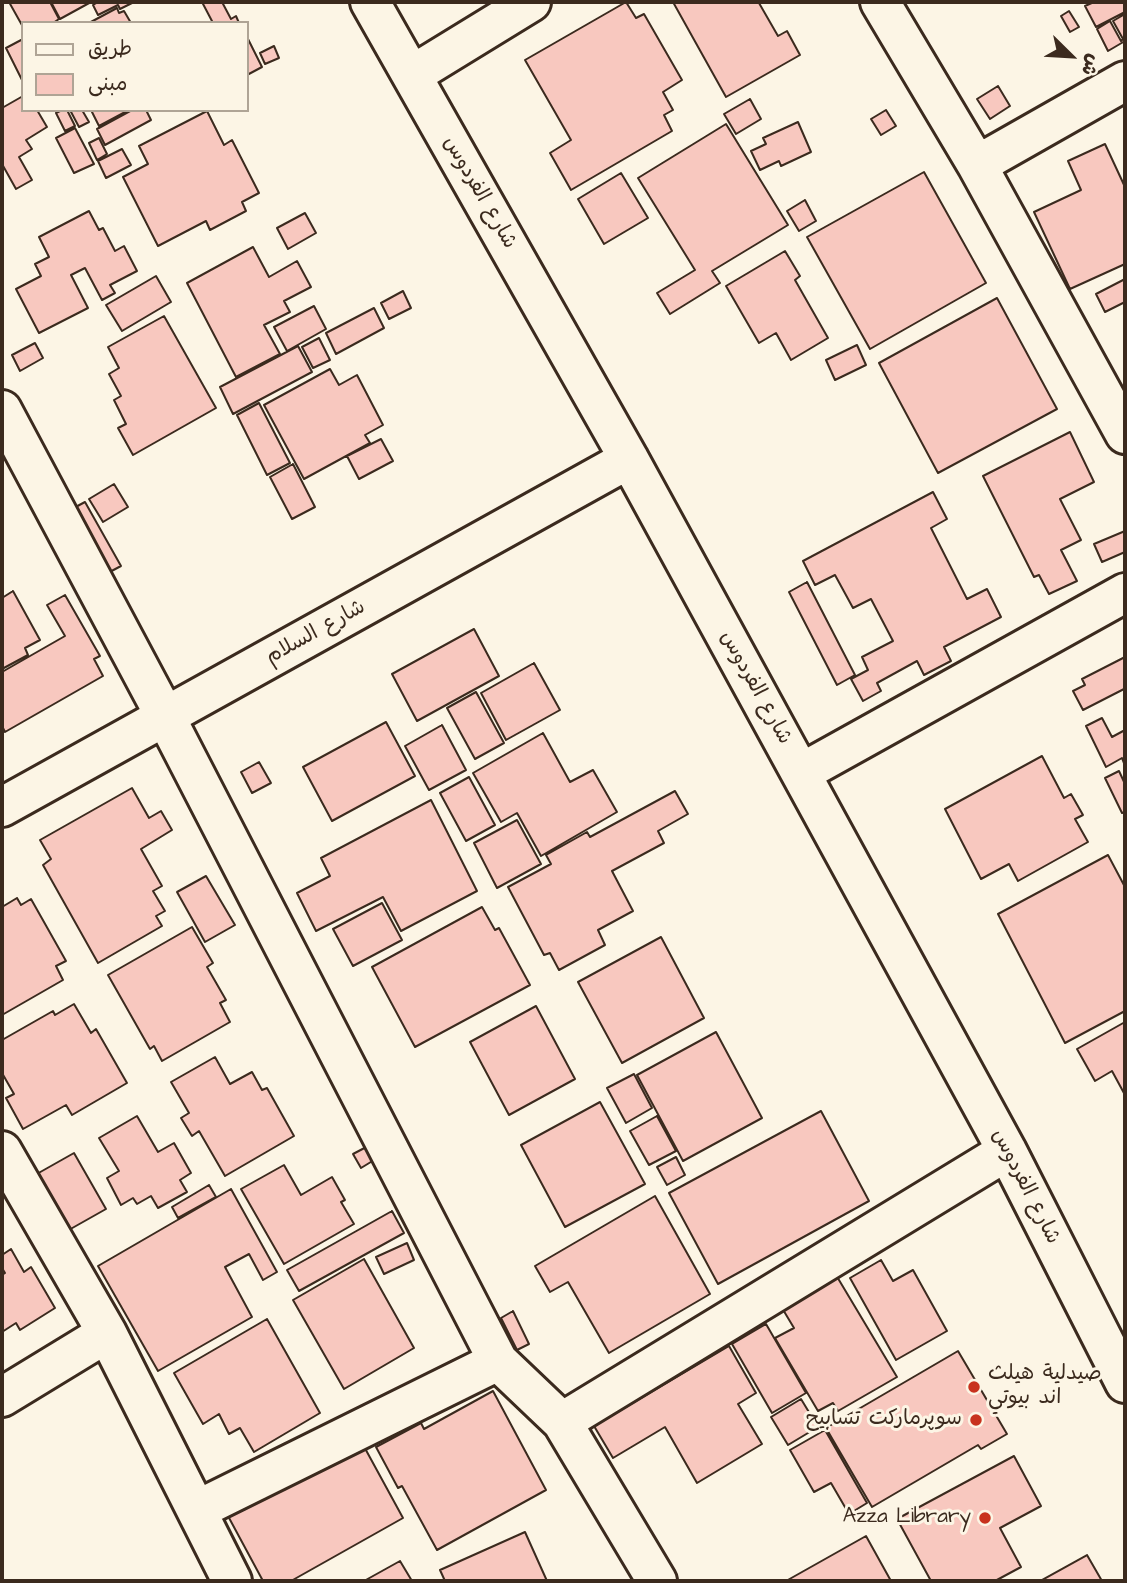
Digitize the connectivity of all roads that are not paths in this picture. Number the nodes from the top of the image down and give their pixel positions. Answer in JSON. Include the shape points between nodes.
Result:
{"nodes":[{"id":1,"x":370,"y":2,"type":"edge"},
{"id":2,"x":531,"y":2,"type":"edge"},
{"id":3,"x":880,"y":2,"type":"edge"},
{"id":4,"x":412,"y":75,"type":"junction"},
{"id":5,"x":1125,"y":81,"type":"edge"},
{"id":6,"x":977,"y":165,"type":"junction"},
{"id":7,"x":3,"y":416,"type":"edge"},
{"id":8,"x":1125,"y":434,"type":"edge"},
{"id":9,"x":629,"y":459,"type":"junction"},
{"id":10,"x":1125,"y":593,"type":"edge"},
{"id":11,"x":165,"y":716,"type":"junction"},
{"id":12,"x":801,"y":774,"type":"junction"},
{"id":13,"x":2,"y":807,"type":"edge"},
{"id":14,"x":2,"y":1151,"type":"edge"},
{"id":15,"x":1007,"y":1151,"type":"junction"},
{"id":16,"x":107,"y":1333,"type":"junction"},
{"id":17,"x":498,"y":1361,"type":"junction"},
{"id":18,"x":1125,"y":1382,"type":"edge"},
{"id":19,"x":2,"y":1396,"type":"edge"},
{"id":20,"x":562,"y":1422,"type":"junction"},
{"id":21,"x":197,"y":1510,"type":"junction"},
{"id":22,"x":232,"y":1581,"type":"edge"},
{"id":23,"x":657,"y":1581,"type":"edge"}],
"edges":[{"from":1,"to":4,"type":"street","name":"شارع الفردوس"},
{"from":2,"to":4,"type":"street"},
{"from":3,"to":6,"type":"street"},
{"from":4,"to":9,"type":"street","name":"شارع الفردوس"},
{"from":5,"to":6,"type":"street"},
{"from":6,"to":8,"type":"street"},
{"from":7,"to":11,"type":"street"},
{"from":9,"to":11,"type":"street","name":"شارع السلام"},
{"from":9,"to":12,"type":"street","name":"شارع الفردوس"},
{"from":10,"to":12,"type":"street"},
{"from":11,"to":13,"type":"street","name":"شارع السلام"},
{"from":11,"to":17,"type":"street"},
{"from":12,"to":15,"type":"street","name":"شارع الفردوس"},
{"from":14,"to":16,"type":"street"},
{"from":15,"to":18,"type":"street","name":"شارع الفردوس"},
{"from":15,"to":20,"type":"street"},
{"from":16,"to":19,"type":"street"},
{"from":16,"to":21,"type":"street"},
{"from":17,"to":20,"type":"street"},
{"from":17,"to":21,"type":"street"},
{"from":20,"to":23,"type":"street"},
{"from":21,"to":22,"type":"street"}]}
